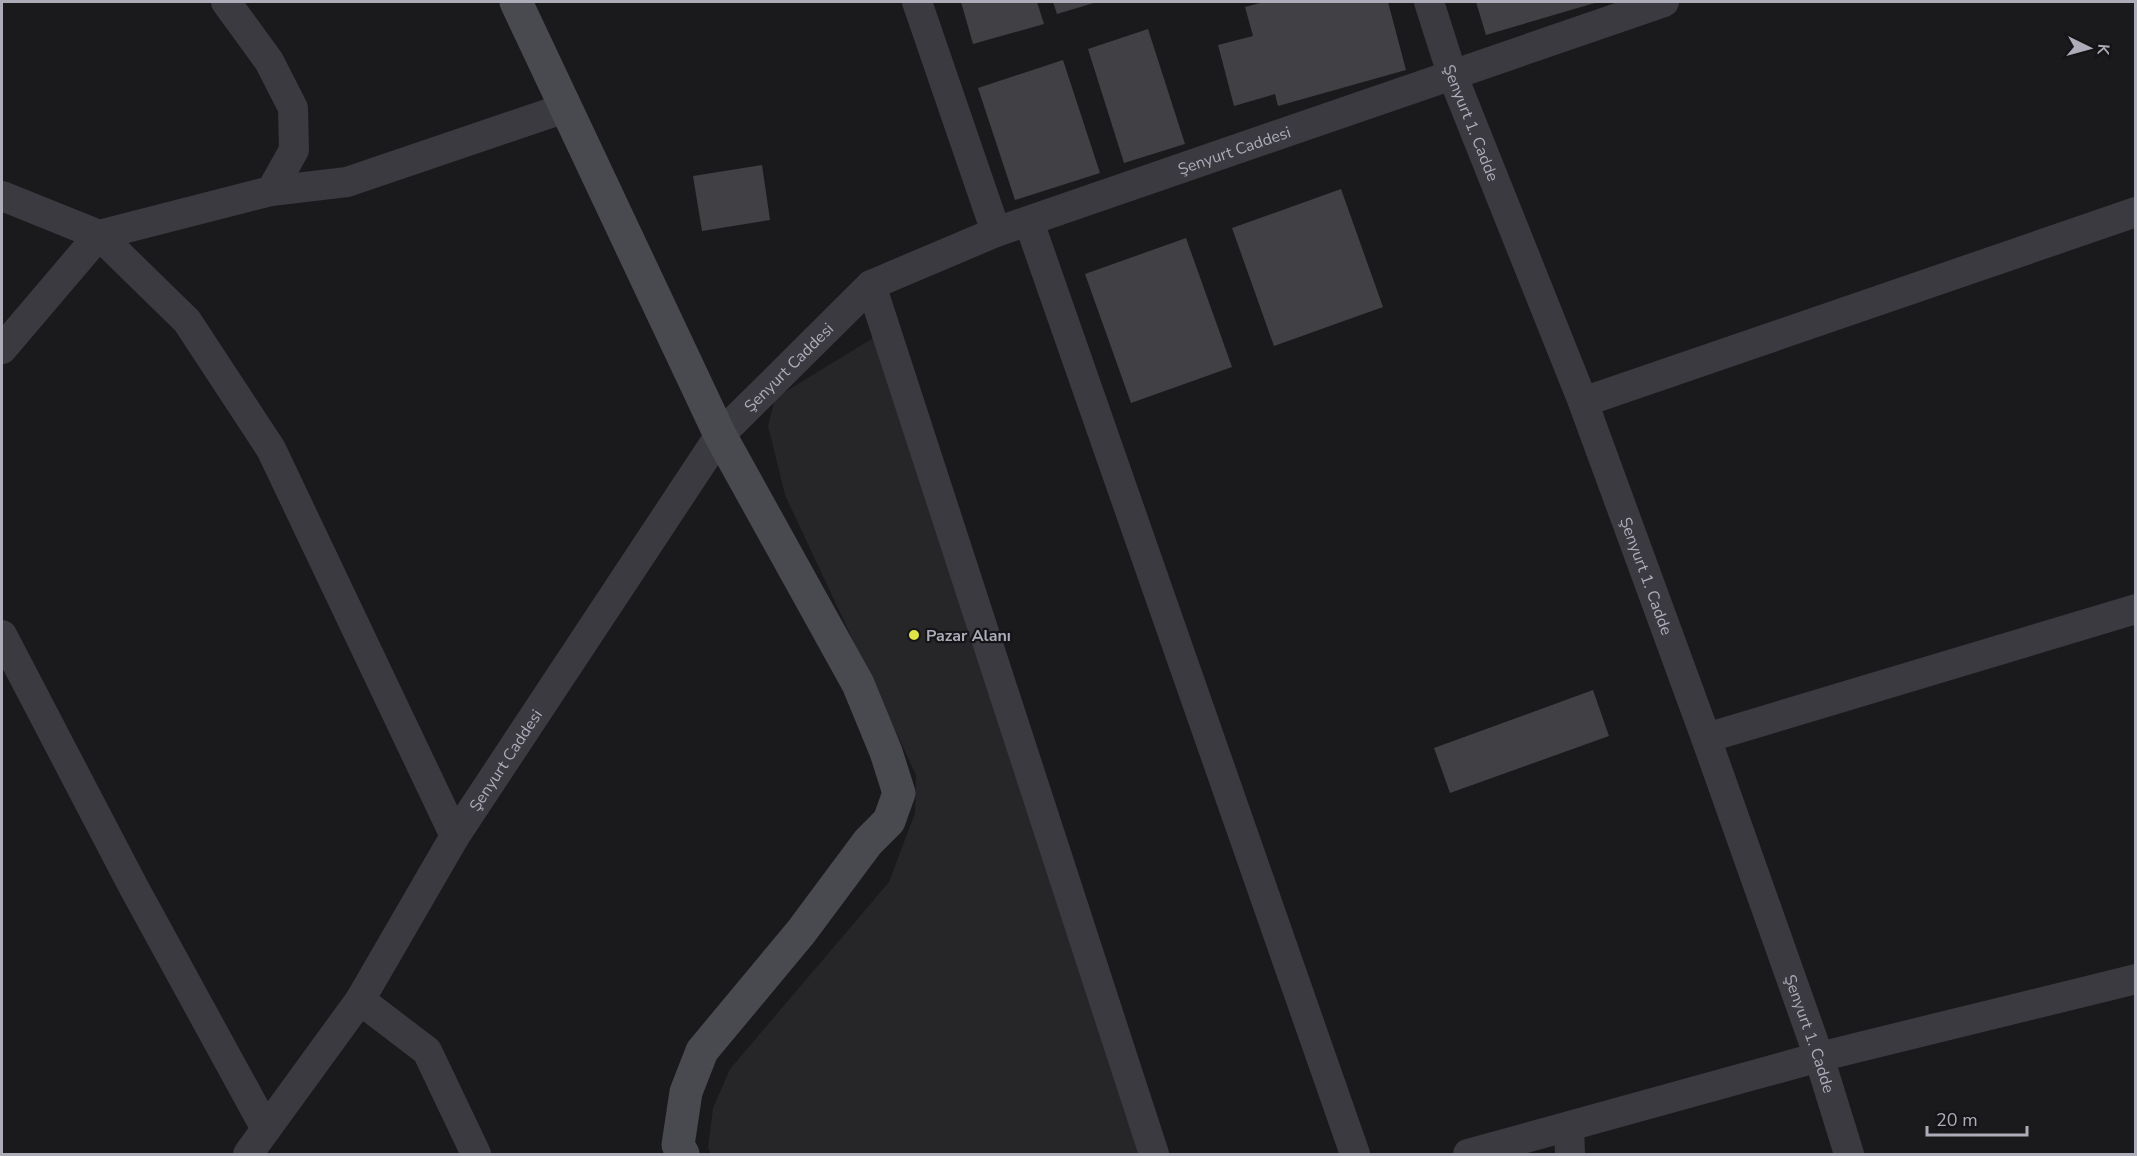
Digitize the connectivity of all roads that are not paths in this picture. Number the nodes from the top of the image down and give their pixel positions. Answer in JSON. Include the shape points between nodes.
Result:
{"nodes":[{"id":1,"x":226,"y":2,"type":"edge"},
{"id":2,"x":516,"y":2,"type":"edge"},
{"id":3,"x":917,"y":2,"type":"edge"},
{"id":4,"x":1429,"y":2,"type":"edge"},
{"id":5,"x":1664,"y":2,"type":"edge"},
{"id":6,"x":1452,"y":74,"type":"junction"},
{"id":7,"x":565,"y":108,"type":"junction"},
{"id":8,"x":271,"y":191,"type":"junction"},
{"id":9,"x":2,"y":196,"type":"edge"},
{"id":10,"x":2136,"y":212,"type":"edge"},
{"id":11,"x":1029,"y":222,"type":"junction"},
{"id":12,"x":996,"y":232,"type":"junction"},
{"id":13,"x":99,"y":235,"type":"junction"},
{"id":14,"x":871,"y":285,"type":"junction"},
{"id":15,"x":2,"y":350,"type":"edge"},
{"id":16,"x":1583,"y":402,"type":"junction"},
{"id":17,"x":720,"y":435,"type":"junction"},
{"id":18,"x":2136,"y":609,"type":"edge"},
{"id":19,"x":2,"y":635,"type":"edge"},
{"id":20,"x":1706,"y":738,"type":"junction"},
{"id":21,"x":455,"y":836,"type":"junction"},
{"id":22,"x":2136,"y":980,"type":"edge"},
{"id":23,"x":360,"y":1000,"type":"junction"},
{"id":24,"x":1820,"y":1057,"type":"junction"},
{"id":25,"x":266,"y":1129,"type":"junction"},
{"id":26,"x":1570,"y":1141,"type":"edge"},
{"id":27,"x":248,"y":1155,"type":"edge"},
{"id":28,"x":476,"y":1155,"type":"edge"},
{"id":29,"x":683,"y":1155,"type":"edge"},
{"id":30,"x":1154,"y":1155,"type":"edge"},
{"id":31,"x":1355,"y":1155,"type":"edge"},
{"id":32,"x":1468,"y":1155,"type":"edge"},
{"id":33,"x":1849,"y":1155,"type":"edge"}],
"edges":[{"from":1,"to":8,"type":"street","via":[[269,61],[293,108],[294,150]]},
{"from":2,"to":7,"type":"street"},
{"from":3,"to":12,"type":"street"},
{"from":4,"to":6,"type":"street","name":"Şenyurt 1. Cadde"},
{"from":5,"to":6,"type":"street","name":"Şenyurt Caddesi"},
{"from":6,"to":11,"type":"street","name":"Şenyurt Caddesi"},
{"from":6,"to":16,"type":"street","name":"Şenyurt 1. Cadde"},
{"from":7,"to":8,"type":"street","via":[[347,182]]},
{"from":7,"to":17,"type":"street"},
{"from":8,"to":13,"type":"street"},
{"from":9,"to":13,"type":"street"},
{"from":10,"to":16,"type":"street"},
{"from":11,"to":12,"type":"street","name":"Şenyurt Caddesi"},
{"from":11,"to":31,"type":"street"},
{"from":12,"to":14,"type":"street","name":"Şenyurt Caddesi"},
{"from":13,"to":15,"type":"street"},
{"from":13,"to":21,"type":"street","via":[[187,321],[272,449]]},
{"from":14,"to":17,"type":"street","name":"Şenyurt Caddesi"},
{"from":14,"to":30,"type":"street"},
{"from":16,"to":20,"type":"street","name":"Şenyurt 1. Cadde"},
{"from":17,"to":21,"type":"street","name":"Şenyurt Caddesi"},
{"from":17,"to":29,"type":"street","via":[[858,684],[899,793],[890,821],[867,842],[801,932],[702,1051],[686,1092],[678,1145]]},
{"from":18,"to":20,"type":"street"},
{"from":19,"to":25,"type":"street"},
{"from":20,"to":24,"type":"street","name":"Şenyurt 1. Cadde"},
{"from":21,"to":23,"type":"street","name":"Şenyurt Caddesi"},
{"from":22,"to":24,"type":"street"},
{"from":23,"to":25,"type":"street","name":"Şenyurt Caddesi"},
{"from":23,"to":28,"type":"street","via":[[427,1051]]},
{"from":24,"to":26,"type":"street"},
{"from":24,"to":33,"type":"street","name":"Şenyurt 1. Cadde"},
{"from":25,"to":27,"type":"street","name":"Şenyurt Caddesi"},
{"from":26,"to":32,"type":"street"}]}
